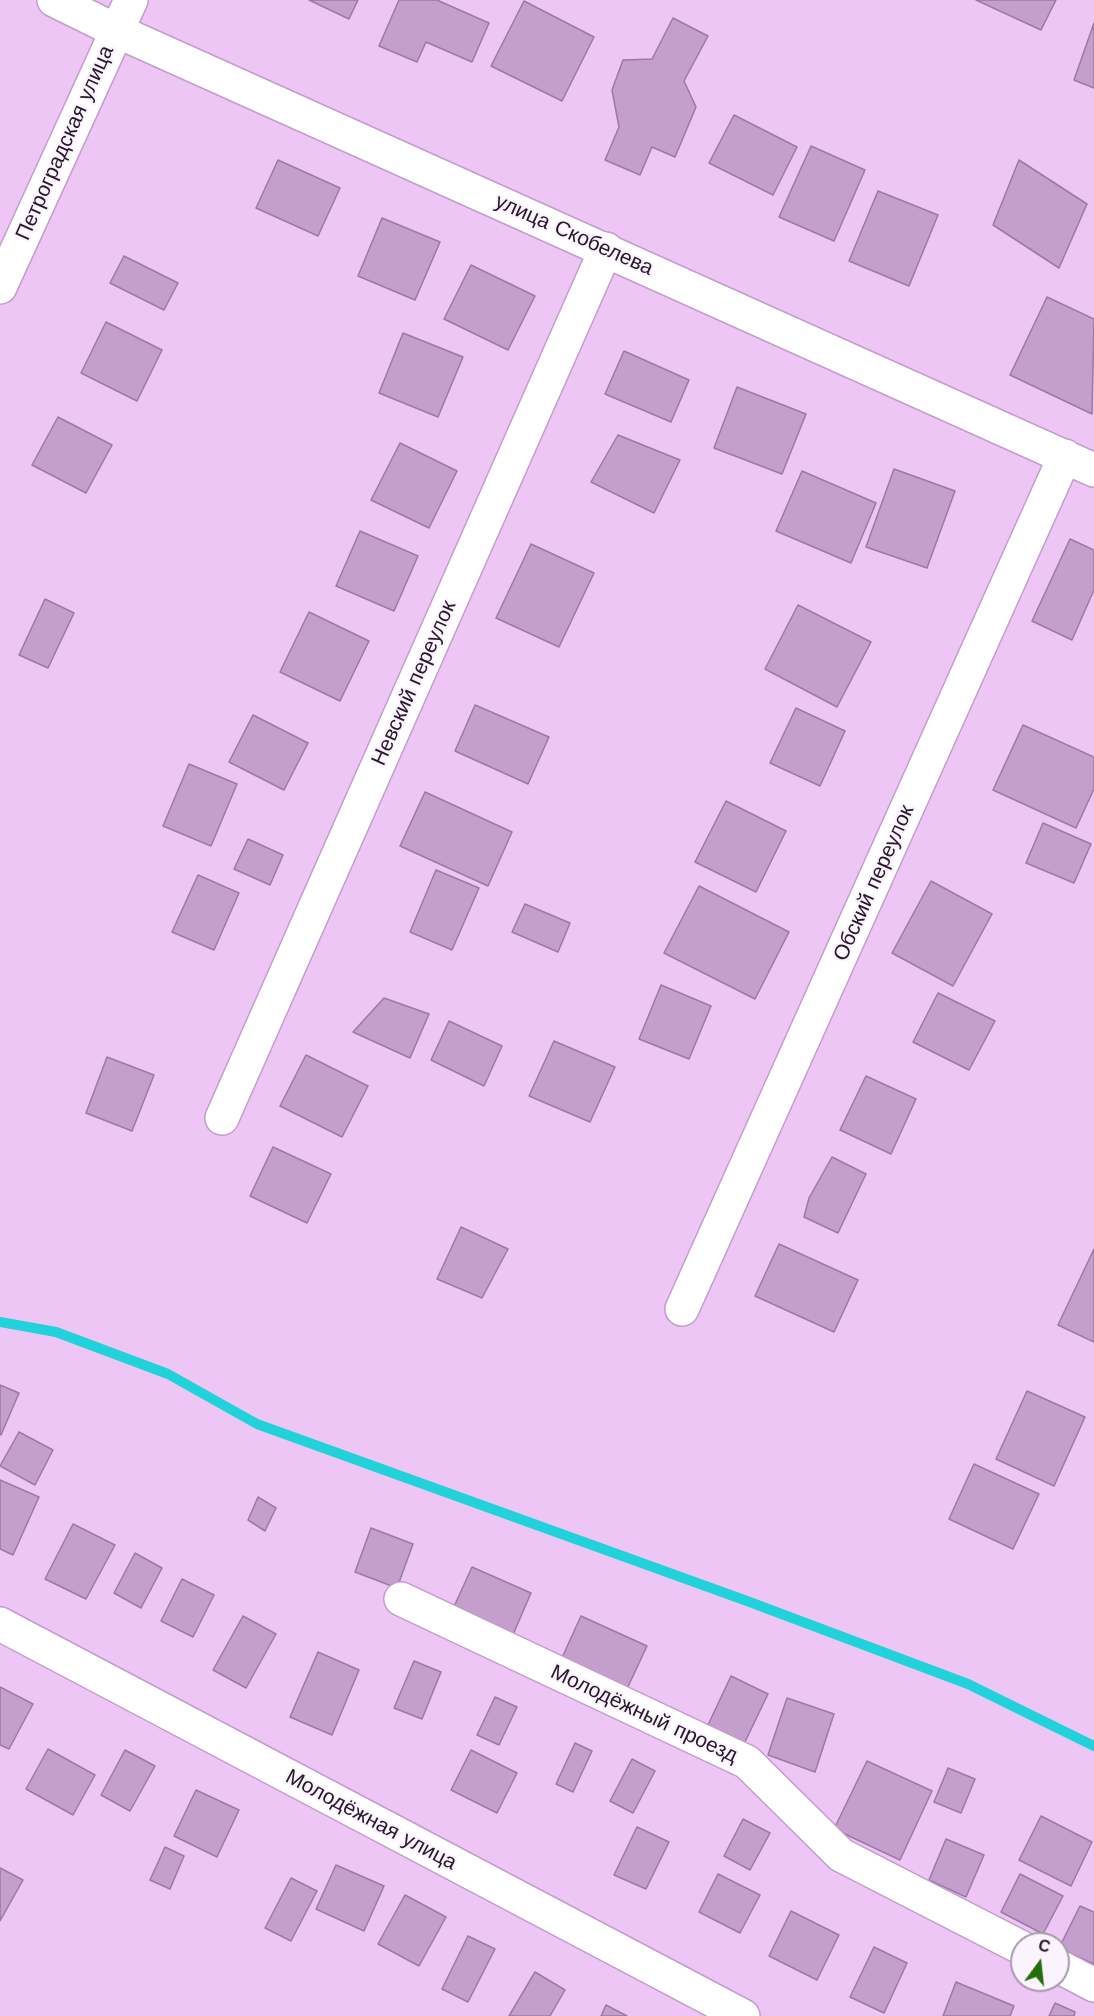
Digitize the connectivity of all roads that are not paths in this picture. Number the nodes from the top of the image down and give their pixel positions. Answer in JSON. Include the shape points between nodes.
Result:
{"nodes":[{"id":1,"x":54,"y":0,"type":"edge"},
{"id":2,"x":131,"y":0,"type":"edge"},
{"id":3,"x":117,"y":31,"type":"junction"},
{"id":4,"x":606,"y":249,"type":"junction"},
{"id":5,"x":0,"y":287,"type":"edge"},
{"id":6,"x":1065,"y":456,"type":"junction"},
{"id":7,"x":1094,"y":470,"type":"edge"},
{"id":8,"x":222,"y":1118,"type":"dead end"},
{"id":9,"x":682,"y":1309,"type":"dead end"},
{"id":10,"x":401,"y":1599,"type":"dead end"},
{"id":11,"x":0,"y":1624,"type":"edge"},
{"id":12,"x":1010,"y":1942,"type":"edge"},
{"id":13,"x":1070,"y":1972,"type":"edge"},
{"id":14,"x":1094,"y":1985,"type":"edge"},
{"id":15,"x":743,"y":2016,"type":"edge"}],
"edges":[{"from":1,"to":3,"type":"street","name":"улица Скобелева"},
{"from":2,"to":3,"type":"street","name":"Петроградская улица"},
{"from":3,"to":4,"type":"street","name":"улица Скобелева"},
{"from":3,"to":5,"type":"street","name":"Петроградская улица"},
{"from":4,"to":6,"type":"street","name":"улица Скобелева"},
{"from":4,"to":8,"type":"street","name":"Невский переулок"},
{"from":6,"to":7,"type":"street","name":"улица Скобелева"},
{"from":6,"to":9,"type":"street","name":"Обский переулок"},
{"from":10,"to":12,"type":"street","name":"Молодёжный проезд","via":[[747,1762],[841,1855]]},
{"from":11,"to":15,"type":"street","name":"Молодёжная улица"},
{"from":13,"to":14,"type":"street"}]}
